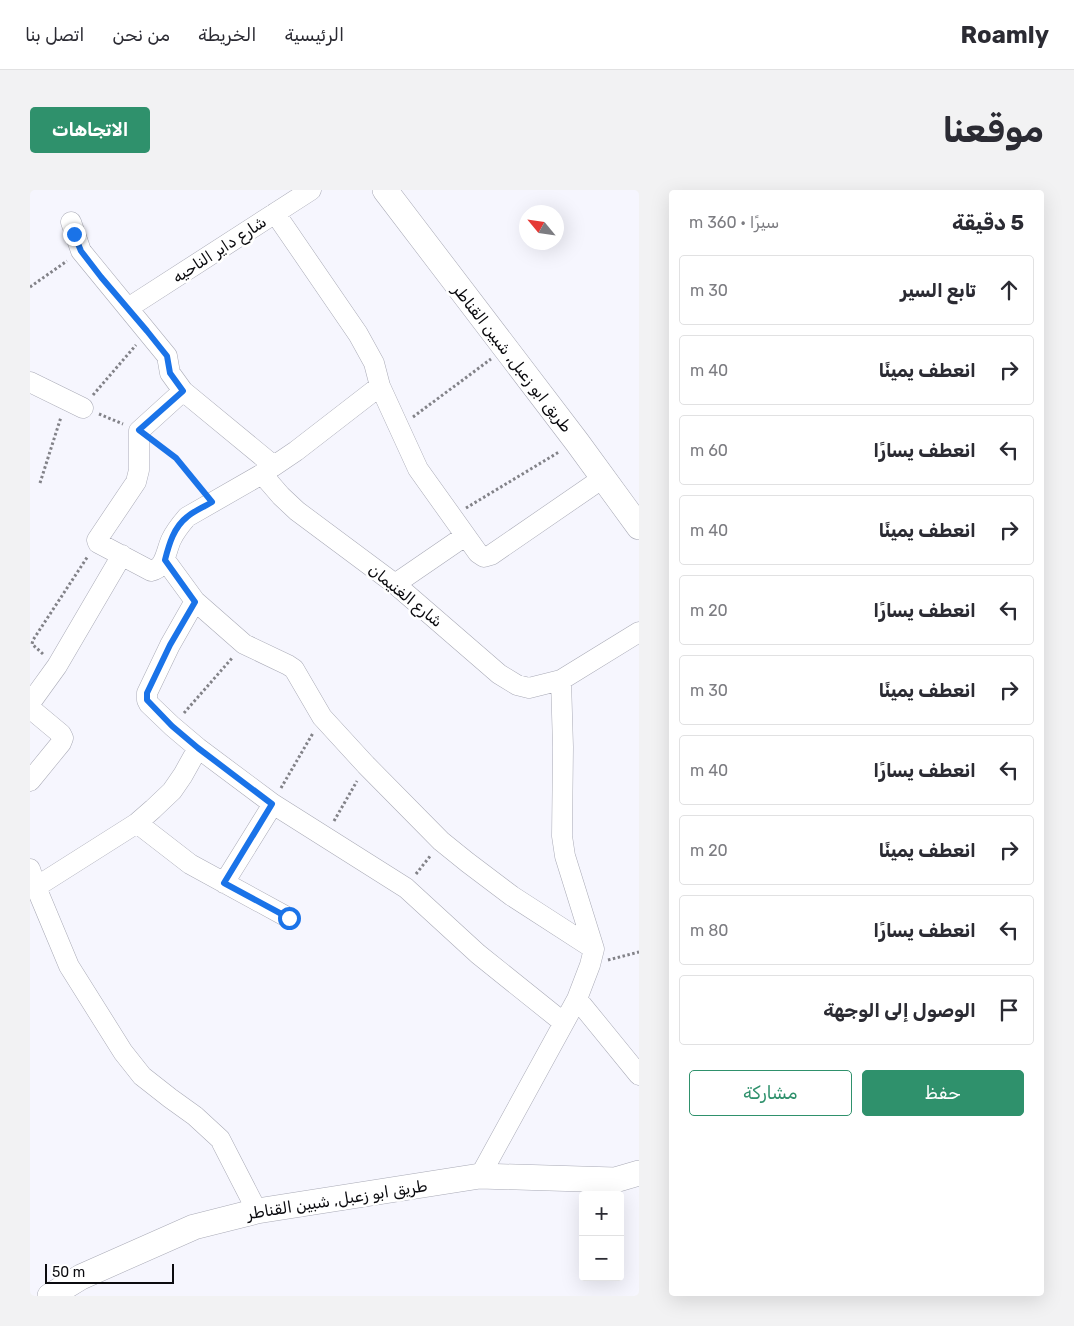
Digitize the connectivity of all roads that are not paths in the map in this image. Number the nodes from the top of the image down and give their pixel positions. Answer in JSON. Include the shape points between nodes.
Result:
{"nodes":[{"id":1,"x":311,"y":190,"type":"edge"},
{"id":2,"x":384,"y":190,"type":"edge"},
{"id":3,"x":275,"y":213,"type":"junction"},
{"id":4,"x":71,"y":222,"type":"dead end"},
{"id":5,"x":128,"y":308,"type":"junction"},
{"id":6,"x":30,"y":382,"type":"edge"},
{"id":7,"x":380,"y":386,"type":"junction"},
{"id":8,"x":183,"y":391,"type":"junction"},
{"id":9,"x":74,"y":404,"type":"road end"},
{"id":10,"x":268,"y":470,"type":"junction"},
{"id":11,"x":603,"y":478,"type":"junction"},
{"id":12,"x":639,"y":527,"type":"edge"},
{"id":13,"x":465,"y":536,"type":"junction"},
{"id":14,"x":122,"y":555,"type":"junction"},
{"id":15,"x":165,"y":560,"type":"junction"},
{"id":16,"x":395,"y":584,"type":"junction"},
{"id":17,"x":195,"y":602,"type":"junction"},
{"id":18,"x":639,"y":632,"type":"edge"},
{"id":19,"x":561,"y":680,"type":"junction"},
{"id":20,"x":198,"y":748,"type":"junction"},
{"id":21,"x":30,"y":781,"type":"edge"},
{"id":22,"x":272,"y":804,"type":"junction"},
{"id":23,"x":137,"y":823,"type":"junction"},
{"id":24,"x":33,"y":878,"type":"edge"},
{"id":25,"x":224,"y":883,"type":"junction"},
{"id":26,"x":289,"y":918,"type":"dead end"},
{"id":27,"x":592,"y":957,"type":"junction"},
{"id":28,"x":576,"y":999,"type":"junction"},
{"id":29,"x":564,"y":1023,"type":"junction"},
{"id":30,"x":639,"y":1075,"type":"edge"},
{"id":31,"x":639,"y":1173,"type":"edge"},
{"id":32,"x":480,"y":1176,"type":"junction"},
{"id":33,"x":615,"y":1180,"type":"junction"},
{"id":34,"x":639,"y":1188,"type":"edge"},
{"id":35,"x":257,"y":1210,"type":"junction"},
{"id":36,"x":50,"y":1296,"type":"edge"}],
"edges":[{"from":1,"to":3,"type":"street","name":"شارع داير الناحيه"},
{"from":2,"to":11,"type":"street","name":"طريق ابو زعبل, شبين القناطر"},
{"from":3,"to":5,"type":"street","name":"شارع داير الناحيه"},
{"from":3,"to":7,"type":"street","via":[[358,334],[374,363]]},
{"from":4,"to":5,"type":"street","name":"شارع الغنيمان","via":[[81,251]]},
{"from":5,"to":8,"type":"street","name":"شارع الغنيمان","via":[[167,356],[170,373]]},
{"from":6,"to":9,"type":"street"},
{"from":7,"to":10,"type":"street"},
{"from":7,"to":13,"type":"street","via":[[418,469]]},
{"from":8,"to":10,"type":"street","name":"شارع الغنيمان"},
{"from":8,"to":14,"type":"street","via":[[139,430],[136,482],[97,540]]},
{"from":10,"to":15,"type":"street","via":[[187,517],[170,541]]},
{"from":10,"to":16,"type":"street","name":"شارع الغنيمان","via":[[281,496],[297,511]]},
{"from":11,"to":12,"type":"street","name":"طريق ابو زعبل, شبين القناطر"},
{"from":11,"to":13,"type":"street","via":[[491,555],[484,556],[478,552]]},
{"from":13,"to":16,"type":"street"},
{"from":14,"to":15,"type":"street","via":[[151,571]]},
{"from":14,"to":21,"type":"street","via":[[30,706],[63,738]]},
{"from":15,"to":17,"type":"street"},
{"from":16,"to":19,"type":"street","name":"شارع الغنيمان","via":[[508,681],[529,688]]},
{"from":17,"to":20,"type":"street","via":[[170,645],[147,693],[147,700]]},
{"from":17,"to":27,"type":"street","via":[[244,644],[294,669],[322,717],[442,840]]},
{"from":18,"to":19,"type":"street","name":"شارع الغنيمان"},
{"from":19,"to":27,"type":"street","via":[[562,836]]},
{"from":20,"to":22,"type":"street"},
{"from":20,"to":23,"type":"street","via":[[172,791]]},
{"from":22,"to":25,"type":"street"},
{"from":22,"to":29,"type":"street","via":[[406,888],[478,954]]},
{"from":23,"to":24,"type":"street"},
{"from":23,"to":25,"type":"street","via":[[190,864]]},
{"from":24,"to":35,"type":"street","via":[[69,966],[123,1052],[142,1076],[220,1139]]},
{"from":25,"to":26,"type":"street"},
{"from":27,"to":28,"type":"street"},
{"from":28,"to":29,"type":"street"},
{"from":28,"to":30,"type":"street"},
{"from":29,"to":32,"type":"street"},
{"from":31,"to":33,"type":"street","name":"طريق ابو زعبل, شبين القناطر"},
{"from":32,"to":33,"type":"street","name":"طريق ابو زعبل, شبين القناطر"},
{"from":32,"to":35,"type":"street","name":"طريق ابو زعبل, شبين القناطر"},
{"from":33,"to":34,"type":"street"},
{"from":35,"to":36,"type":"street","name":"طريق ابو زعبل, شبين القناطر","via":[[194,1227],[81,1277]]}]}
